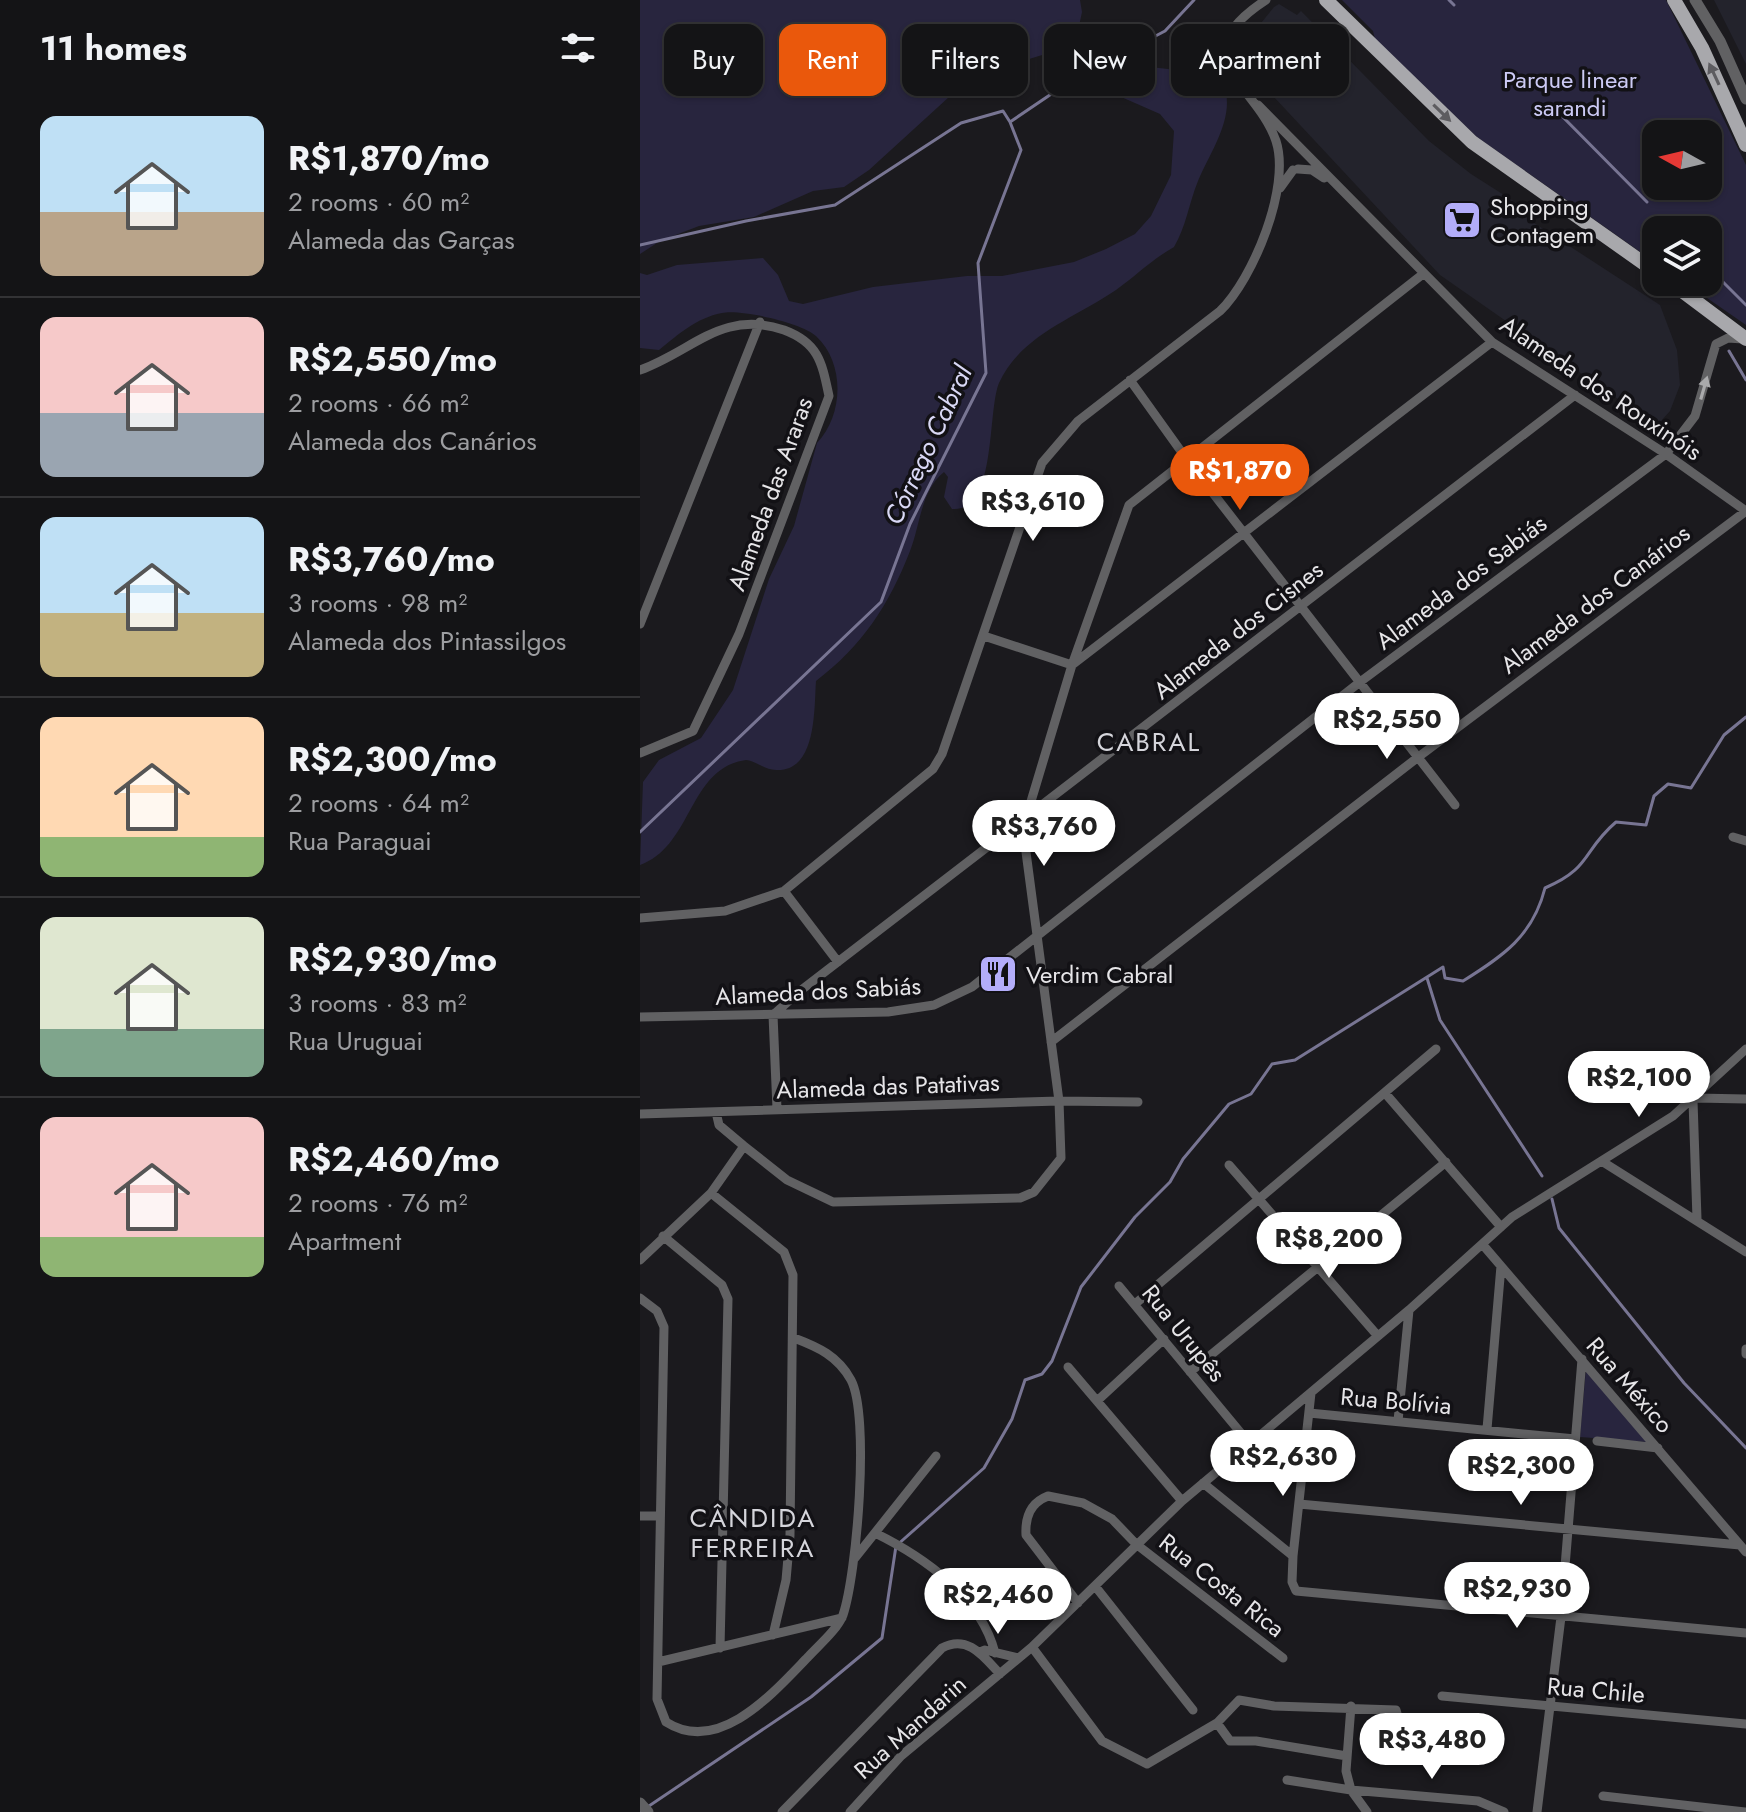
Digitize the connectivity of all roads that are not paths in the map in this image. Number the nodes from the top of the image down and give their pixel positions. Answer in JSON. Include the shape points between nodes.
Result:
{"nodes":[{"id":1,"x":1266,"y":0,"type":"edge"},
{"id":2,"x":1312,"y":0,"type":"edge"},
{"id":3,"x":1674,"y":0,"type":"edge"},
{"id":4,"x":1695,"y":0,"type":"edge"},
{"id":5,"x":1256,"y":4,"type":"edge"},
{"id":6,"x":1330,"y":4,"type":"edge"},
{"id":7,"x":1238,"y":24,"type":"edge"},
{"id":8,"x":1246,"y":96,"type":"edge"},
{"id":9,"x":1248,"y":96,"type":"edge"},
{"id":10,"x":1746,"y":99,"type":"edge"},
{"id":11,"x":1746,"y":145,"type":"edge"},
{"id":12,"x":1300,"y":146,"type":"junction"},
{"id":13,"x":1279,"y":158,"type":"junction"},
{"id":14,"x":1296,"y":169,"type":"junction"},
{"id":15,"x":1339,"y":190,"type":"junction"},
{"id":16,"x":1278,"y":191,"type":"junction"},
{"id":17,"x":1642,"y":262,"type":"edge"},
{"id":18,"x":1423,"y":274,"type":"junction"},
{"id":19,"x":1688,"y":296,"type":"edge"},
{"id":20,"x":760,"y":322,"type":"junction"},
{"id":21,"x":1746,"y":340,"type":"edge"},
{"id":22,"x":1492,"y":342,"type":"junction"},
{"id":23,"x":641,"y":372,"type":"edge"},
{"id":24,"x":1130,"y":380,"type":"junction"},
{"id":25,"x":1575,"y":395,"type":"junction"},
{"id":26,"x":1666,"y":454,"type":"junction"},
{"id":27,"x":1188,"y":461,"type":"junction"},
{"id":28,"x":1746,"y":511,"type":"edge"},
{"id":29,"x":1244,"y":530,"type":"junction"},
{"id":30,"x":1300,"y":607,"type":"junction"},
{"id":31,"x":640,"y":624,"type":"edge"},
{"id":32,"x":984,"y":636,"type":"junction"},
{"id":33,"x":1072,"y":665,"type":"junction"},
{"id":34,"x":1360,"y":682,"type":"junction"},
{"id":35,"x":640,"y":753,"type":"edge"},
{"id":36,"x":1417,"y":758,"type":"junction"},
{"id":37,"x":1455,"y":805,"type":"dead end"},
{"id":38,"x":1026,"y":818,"type":"junction"},
{"id":39,"x":1733,"y":837,"type":"dead end"},
{"id":40,"x":1746,"y":841,"type":"edge"},
{"id":41,"x":784,"y":891,"type":"junction"},
{"id":42,"x":640,"y":918,"type":"edge"},
{"id":43,"x":1036,"y":940,"type":"junction"},
{"id":44,"x":838,"y":962,"type":"junction"},
{"id":45,"x":773,"y":1015,"type":"junction"},
{"id":46,"x":640,"y":1017,"type":"edge"},
{"id":47,"x":1051,"y":1042,"type":"junction"},
{"id":48,"x":1436,"y":1049,"type":"dead end"},
{"id":49,"x":1746,"y":1049,"type":"edge"},
{"id":50,"x":1385,"y":1093,"type":"junction"},
{"id":51,"x":1694,"y":1099,"type":"junction"},
{"id":52,"x":1746,"y":1099,"type":"edge"},
{"id":53,"x":1059,"y":1101,"type":"junction"},
{"id":54,"x":1138,"y":1102,"type":"dead end"},
{"id":55,"x":777,"y":1109,"type":"junction"},
{"id":56,"x":716,"y":1112,"type":"junction"},
{"id":57,"x":640,"y":1114,"type":"edge"},
{"id":58,"x":744,"y":1146,"type":"junction"},
{"id":59,"x":1446,"y":1162,"type":"junction"},
{"id":60,"x":1603,"y":1162,"type":"junction"},
{"id":61,"x":1229,"y":1165,"type":"dead end"},
{"id":62,"x":711,"y":1193,"type":"junction"},
{"id":63,"x":1262,"y":1200,"type":"junction"},
{"id":64,"x":1697,"y":1219,"type":"junction"},
{"id":65,"x":1501,"y":1227,"type":"junction"},
{"id":66,"x":663,"y":1236,"type":"junction"},
{"id":67,"x":1483,"y":1245,"type":"junction"},
{"id":68,"x":1746,"y":1252,"type":"edge"},
{"id":69,"x":640,"y":1260,"type":"edge"},
{"id":70,"x":1501,"y":1266,"type":"junction"},
{"id":71,"x":1318,"y":1267,"type":"junction"},
{"id":72,"x":1119,"y":1286,"type":"dead end"},
{"id":73,"x":640,"y":1298,"type":"edge"},
{"id":74,"x":1135,"y":1304,"type":"junction"},
{"id":75,"x":1409,"y":1310,"type":"junction"},
{"id":76,"x":1377,"y":1335,"type":"junction"},
{"id":77,"x":794,"y":1338,"type":"junction"},
{"id":78,"x":1164,"y":1339,"type":"junction"},
{"id":79,"x":1582,"y":1359,"type":"junction"},
{"id":80,"x":1068,"y":1367,"type":"dead end"},
{"id":81,"x":1190,"y":1372,"type":"junction"},
{"id":82,"x":1311,"y":1393,"type":"junction"},
{"id":83,"x":1097,"y":1401,"type":"junction"},
{"id":84,"x":1309,"y":1413,"type":"junction"},
{"id":85,"x":1398,"y":1421,"type":"junction"},
{"id":86,"x":1487,"y":1429,"type":"junction"},
{"id":87,"x":1575,"y":1439,"type":"junction"},
{"id":88,"x":1597,"y":1441,"type":"dead end"},
{"id":89,"x":1250,"y":1444,"type":"junction"},
{"id":90,"x":1658,"y":1448,"type":"junction"},
{"id":91,"x":936,"y":1456,"type":"dead end"},
{"id":92,"x":1203,"y":1483,"type":"junction"},
{"id":93,"x":1182,"y":1501,"type":"junction"},
{"id":94,"x":1299,"y":1504,"type":"junction"},
{"id":95,"x":640,"y":1516,"type":"edge"},
{"id":96,"x":660,"y":1516,"type":"junction"},
{"id":97,"x":1570,"y":1528,"type":"junction"},
{"id":98,"x":875,"y":1533,"type":"junction"},
{"id":99,"x":1136,"y":1544,"type":"junction"},
{"id":100,"x":1743,"y":1548,"type":"edge"},
{"id":101,"x":1293,"y":1556,"type":"junction"},
{"id":102,"x":855,"y":1558,"type":"junction"},
{"id":103,"x":1095,"y":1586,"type":"junction"},
{"id":104,"x":1563,"y":1591,"type":"dead end"},
{"id":105,"x":1078,"y":1603,"type":"junction"},
{"id":106,"x":1561,"y":1617,"type":"junction"},
{"id":107,"x":842,"y":1618,"type":"junction"},
{"id":108,"x":1746,"y":1633,"type":"edge"},
{"id":109,"x":773,"y":1635,"type":"junction"},
{"id":110,"x":1032,"y":1647,"type":"junction"},
{"id":111,"x":720,"y":1648,"type":"junction"},
{"id":112,"x":980,"y":1652,"type":"junction"},
{"id":113,"x":995,"y":1653,"type":"junction"},
{"id":114,"x":1018,"y":1658,"type":"junction"},
{"id":115,"x":1283,"y":1658,"type":"dead end"},
{"id":116,"x":658,"y":1662,"type":"junction"},
{"id":117,"x":1000,"y":1674,"type":"junction"},
{"id":118,"x":1442,"y":1696,"type":"dead end"},
{"id":119,"x":1351,"y":1706,"type":"junction"},
{"id":120,"x":1552,"y":1706,"type":"junction"},
{"id":121,"x":1193,"y":1710,"type":"dead end"},
{"id":122,"x":1217,"y":1723,"type":"junction"},
{"id":123,"x":1746,"y":1724,"type":"edge"},
{"id":124,"x":1347,"y":1756,"type":"junction"},
{"id":125,"x":1423,"y":1757,"type":"dead end"},
{"id":126,"x":1287,"y":1780,"type":"dead end"},
{"id":127,"x":1351,"y":1790,"type":"junction"},
{"id":128,"x":1603,"y":1796,"type":"dead end"},
{"id":129,"x":640,"y":1803,"type":"edge"},
{"id":130,"x":648,"y":1812,"type":"edge"},
{"id":131,"x":782,"y":1812,"type":"edge"},
{"id":132,"x":850,"y":1812,"type":"edge"},
{"id":133,"x":1367,"y":1812,"type":"edge"},
{"id":134,"x":1504,"y":1812,"type":"edge"},
{"id":135,"x":1537,"y":1812,"type":"edge"},
{"id":136,"x":1745,"y":1812,"type":"edge"}],
"edges":[{"from":1,"to":5,"type":"street","name":"Alameda dos Rouxinóis"},
{"from":2,"to":6,"type":"street"},
{"from":11,"to":3,"type":"main road","one_way":true},
{"from":4,"to":10,"type":"street"},
{"from":5,"to":7,"type":"street","name":"Alameda dos Rouxinóis"},
{"from":6,"to":17,"type":"main road","one_way":true,"via":[[1472,142]]},
{"from":8,"to":13,"type":"street","name":"Alameda dos Rouxinóis","via":[[1273,134]]},
{"from":9,"to":12,"type":"street","name":"Alameda dos Rouxinóis"},
{"from":12,"to":13,"type":"street","via":[[1285,144]]},
{"from":12,"to":14,"type":"street","via":[[1304,162]]},
{"from":12,"to":15,"type":"street","name":"Alameda dos Rouxinóis"},
{"from":13,"to":14,"type":"street","name":"Alameda dos Rouxinóis"},
{"from":13,"to":16,"type":"street"},
{"from":14,"to":15,"type":"street","name":"Alameda dos Rouxinóis","via":[[1317,173]]},
{"from":14,"to":16,"type":"street"},
{"from":15,"to":18,"type":"street","name":"Alameda dos Rouxinóis"},
{"from":16,"to":24,"type":"street","via":[[1249,270],[1232,299]]},
{"from":18,"to":22,"type":"street","name":"Alameda dos Rouxinóis"},
{"from":18,"to":27,"type":"street"},
{"from":19,"to":21,"type":"main road"},
{"from":20,"to":23,"type":"street","via":[[726,327]]},
{"from":20,"to":31,"type":"street"},
{"from":20,"to":35,"type":"street","name":"Alameda das Araras","via":[[800,336],[822,359],[829,396],[739,634],[693,731]]},
{"from":26,"to":21,"type":"street","name":"Alameda dos Sabiás","one_way":true,"via":[[1695,416],[1716,344],[1728,338]]},
{"from":22,"to":25,"type":"street","name":"Alameda dos Rouxinóis"},
{"from":22,"to":29,"type":"street"},
{"from":24,"to":27,"type":"street"},
{"from":24,"to":32,"type":"street","via":[[1078,421],[1042,463]]},
{"from":25,"to":26,"type":"street","name":"Alameda dos Rouxinóis"},
{"from":25,"to":30,"type":"street","name":"Alameda dos Cisnes"},
{"from":26,"to":28,"type":"street","name":"Alameda dos Rouxinóis"},
{"from":26,"to":34,"type":"street","name":"Alameda dos Sabiás"},
{"from":27,"to":29,"type":"street"},
{"from":27,"to":33,"type":"street","via":[[1129,505]]},
{"from":28,"to":36,"type":"street","name":"Alameda dos Canários"},
{"from":29,"to":30,"type":"street"},
{"from":29,"to":33,"type":"street"},
{"from":30,"to":34,"type":"street"},
{"from":30,"to":38,"type":"street","name":"Alameda dos Cisnes"},
{"from":32,"to":33,"type":"street"},
{"from":32,"to":41,"type":"street","via":[[933,769]]},
{"from":33,"to":38,"type":"street"},
{"from":34,"to":36,"type":"street"},
{"from":34,"to":43,"type":"street","name":"Alameda dos Sabiás"},
{"from":36,"to":37,"type":"street"},
{"from":36,"to":47,"type":"street","name":"Alameda dos Canários"},
{"from":38,"to":43,"type":"street"},
{"from":38,"to":44,"type":"street","name":"Alameda dos Cisnes"},
{"from":39,"to":40,"type":"street"},
{"from":41,"to":42,"type":"street","via":[[725,911]]},
{"from":41,"to":44,"type":"street"},
{"from":43,"to":45,"type":"street","name":"Alameda dos Sabiás","via":[[972,987],[934,1005],[888,1012]]},
{"from":43,"to":47,"type":"street"},
{"from":44,"to":45,"type":"street","name":"Alameda dos Cisnes"},
{"from":45,"to":46,"type":"street","name":"Alameda dos Sabiás"},
{"from":45,"to":55,"type":"street"},
{"from":47,"to":53,"type":"street"},
{"from":48,"to":50,"type":"street"},
{"from":49,"to":51,"type":"street","name":"Rua Mandarin"},
{"from":50,"to":59,"type":"street"},
{"from":50,"to":63,"type":"street"},
{"from":51,"to":52,"type":"street"},
{"from":51,"to":60,"type":"street","name":"Rua Mandarin"},
{"from":51,"to":64,"type":"street"},
{"from":53,"to":54,"type":"street","name":"Alameda das Patativas"},
{"from":53,"to":55,"type":"street","name":"Alameda das Patativas"},
{"from":53,"to":58,"type":"street","via":[[1061,1158],[1034,1192],[1020,1198],[833,1202],[787,1180]]},
{"from":55,"to":56,"type":"street","name":"Alameda das Patativas"},
{"from":56,"to":57,"type":"street","name":"Alameda das Patativas"},
{"from":56,"to":58,"type":"street","via":[[719,1125]]},
{"from":58,"to":62,"type":"street"},
{"from":59,"to":65,"type":"street"},
{"from":59,"to":71,"type":"street"},
{"from":60,"to":64,"type":"street"},
{"from":60,"to":65,"type":"street","name":"Rua Mandarin","via":[[1548,1192]]},
{"from":61,"to":63,"type":"street"},
{"from":62,"to":66,"type":"street"},
{"from":62,"to":77,"type":"street","via":[[784,1252],[794,1284]]},
{"from":63,"to":71,"type":"street"},
{"from":63,"to":74,"type":"street"},
{"from":64,"to":68,"type":"street"},
{"from":65,"to":67,"type":"street","name":"Rua Mandarin"},
{"from":66,"to":69,"type":"street"},
{"from":66,"to":111,"type":"street","via":[[722,1285],[728,1299]]},
{"from":67,"to":70,"type":"street","name":"Rua México"},
{"from":67,"to":75,"type":"street","name":"Rua Mandarin"},
{"from":70,"to":79,"type":"street","name":"Rua México"},
{"from":70,"to":86,"type":"street"},
{"from":71,"to":76,"type":"street"},
{"from":71,"to":81,"type":"street"},
{"from":72,"to":74,"type":"street","name":"Rua Urupês"},
{"from":73,"to":96,"type":"street","via":[[657,1311],[664,1327]]},
{"from":74,"to":78,"type":"street","name":"Rua Urupês"},
{"from":75,"to":76,"type":"street","name":"Rua Mandarin"},
{"from":75,"to":85,"type":"street"},
{"from":76,"to":82,"type":"street","name":"Rua Mandarin"},
{"from":77,"to":102,"type":"street","via":[[835,1358],[858,1396]]},
{"from":77,"to":109,"type":"street","via":[[790,1535]]},
{"from":78,"to":81,"type":"street","name":"Rua Urupês"},
{"from":78,"to":83,"type":"street"},
{"from":79,"to":87,"type":"street"},
{"from":79,"to":90,"type":"street","name":"Rua México"},
{"from":80,"to":83,"type":"street"},
{"from":81,"to":89,"type":"street","name":"Rua Urupês"},
{"from":82,"to":84,"type":"street"},
{"from":82,"to":89,"type":"street","name":"Rua Mandarin"},
{"from":83,"to":93,"type":"street"},
{"from":84,"to":85,"type":"street","name":"Rua Bolívia"},
{"from":84,"to":94,"type":"street"},
{"from":85,"to":86,"type":"street","name":"Rua Bolívia"},
{"from":86,"to":87,"type":"street","name":"Rua Bolívia"},
{"from":87,"to":97,"type":"street"},
{"from":88,"to":90,"type":"street"},
{"from":89,"to":92,"type":"street","name":"Rua Mandarin"},
{"from":90,"to":100,"type":"street","name":"Rua México"},
{"from":91,"to":98,"type":"street"},
{"from":92,"to":93,"type":"street","name":"Rua Mandarin"},
{"from":92,"to":101,"type":"street"},
{"from":93,"to":99,"type":"street","name":"Rua Mandarin"},
{"from":94,"to":97,"type":"street"},
{"from":94,"to":101,"type":"street"},
{"from":95,"to":96,"type":"street"},
{"from":96,"to":116,"type":"street"},
{"from":97,"to":100,"type":"street"},
{"from":97,"to":104,"type":"street"},
{"from":98,"to":102,"type":"street"},
{"from":98,"to":113,"type":"street","via":[[939,1572],[989,1632]]},
{"from":99,"to":103,"type":"street","name":"Rua Mandarin"},
{"from":99,"to":105,"type":"street","name":"Rua Costa Rica","via":[[1112,1519],[1083,1503],[1057,1496],[1033,1505],[1026,1535]]},
{"from":99,"to":115,"type":"street","name":"Rua Costa Rica"},
{"from":101,"to":106,"type":"street","via":[[1296,1591]]},
{"from":102,"to":107,"type":"street"},
{"from":103,"to":105,"type":"street","name":"Rua Mandarin"},
{"from":103,"to":121,"type":"street"},
{"from":105,"to":110,"type":"street","name":"Rua Mandarin"},
{"from":106,"to":108,"type":"street"},
{"from":106,"to":120,"type":"street"},
{"from":107,"to":109,"type":"street"},
{"from":107,"to":116,"type":"street","via":[[776,1690],[743,1718],[711,1730],[688,1732],[666,1722],[660,1714]]},
{"from":109,"to":111,"type":"street"},
{"from":110,"to":114,"type":"street","name":"Rua Mandarin"},
{"from":110,"to":122,"type":"street","via":[[1102,1741],[1145,1763]]},
{"from":111,"to":116,"type":"street"},
{"from":112,"to":113,"type":"street"},
{"from":112,"to":117,"type":"street"},
{"from":112,"to":131,"type":"street","via":[[958,1642],[931,1656]]},
{"from":113,"to":114,"type":"street"},
{"from":114,"to":117,"type":"street","name":"Rua Mandarin"},
{"from":117,"to":132,"type":"street","name":"Rua Mandarin","via":[[901,1756]]},
{"from":118,"to":120,"type":"street","name":"Rua Chile"},
{"from":119,"to":122,"type":"street","via":[[1274,1706],[1239,1700]]},
{"from":119,"to":124,"type":"street"},
{"from":119,"to":125,"type":"street","via":[[1398,1711],[1405,1743]]},
{"from":120,"to":123,"type":"street","name":"Rua Chile"},
{"from":120,"to":135,"type":"street"},
{"from":122,"to":124,"type":"street","via":[[1233,1742]]},
{"from":124,"to":127,"type":"street"},
{"from":126,"to":127,"type":"street"},
{"from":127,"to":133,"type":"street"},
{"from":127,"to":134,"type":"street","via":[[1478,1801]]},
{"from":128,"to":136,"type":"street"},
{"from":129,"to":130,"type":"street"}]}
